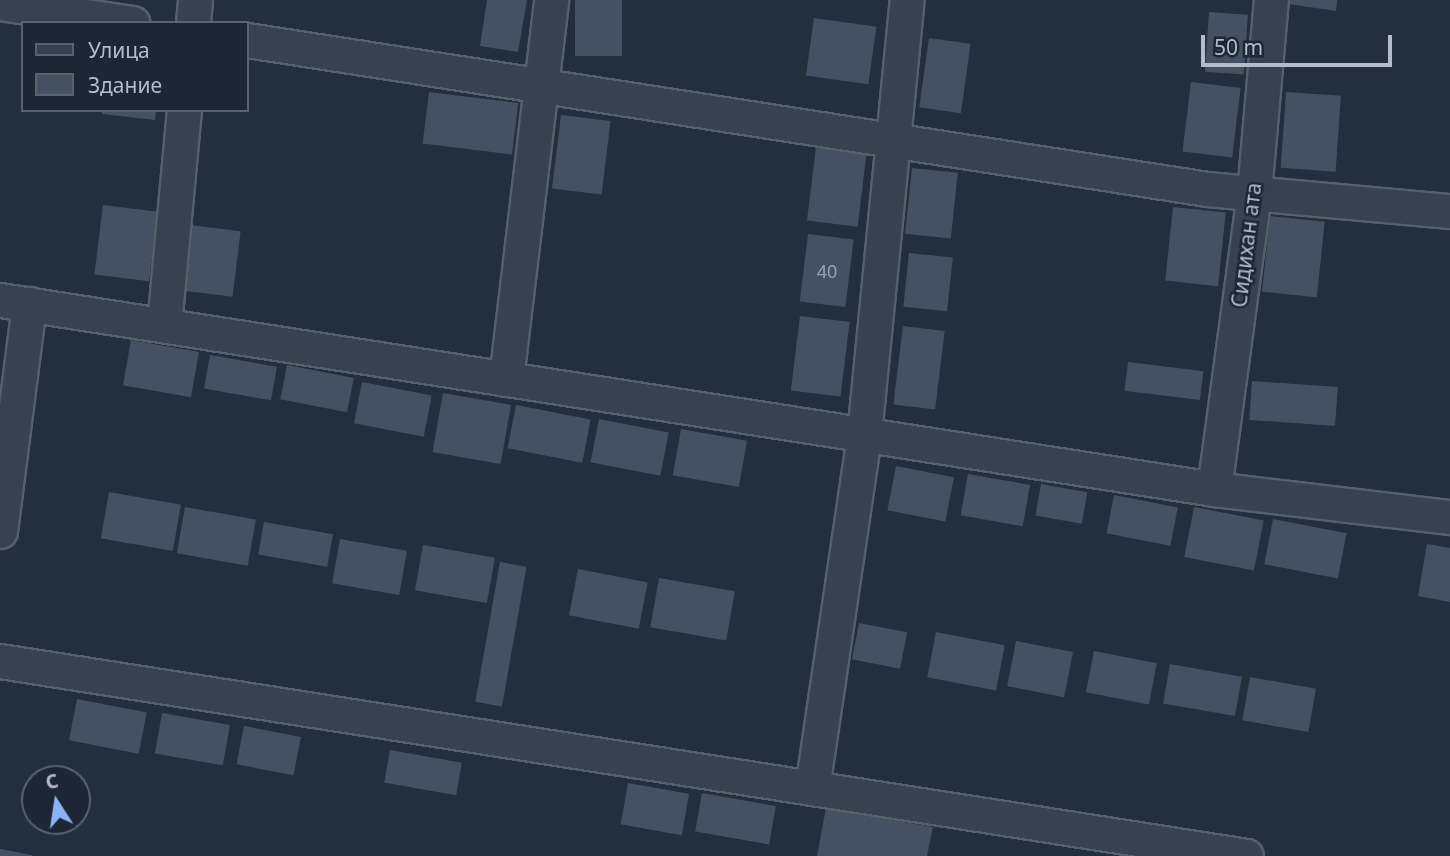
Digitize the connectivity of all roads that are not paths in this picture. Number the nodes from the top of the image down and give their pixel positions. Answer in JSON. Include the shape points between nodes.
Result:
{"nodes":[{"id":1,"x":195,"y":0,"type":"edge"},
{"id":2,"x":551,"y":0,"type":"edge"},
{"id":3,"x":907,"y":0,"type":"edge"},
{"id":4,"x":1271,"y":0,"type":"edge"},
{"id":5,"x":0,"y":3,"type":"edge"},
{"id":6,"x":120,"y":21,"type":"edge"},
{"id":7,"x":193,"y":21,"type":"edge"},
{"id":8,"x":248,"y":40,"type":"edge"},
{"id":9,"x":542,"y":85,"type":"junction"},
{"id":10,"x":184,"y":112,"type":"edge"},
{"id":11,"x":892,"y":138,"type":"junction"},
{"id":12,"x":1254,"y":193,"type":"junction"},
{"id":13,"x":1450,"y":211,"type":"edge"},
{"id":14,"x":14,"y":302,"type":"edge"},
{"id":15,"x":164,"y":325,"type":"junction"},
{"id":16,"x":506,"y":379,"type":"junction"},
{"id":17,"x":864,"y":435,"type":"junction"},
{"id":18,"x":1214,"y":489,"type":"junction"},
{"id":19,"x":1450,"y":517,"type":"edge"},
{"id":20,"x":0,"y":531,"type":"edge"},
{"id":21,"x":0,"y":662,"type":"edge"},
{"id":22,"x":812,"y":788,"type":"junction"},
{"id":23,"x":1246,"y":856,"type":"edge"}],
"edges":[{"from":1,"to":7,"type":"street"},
{"from":2,"to":9,"type":"street"},
{"from":3,"to":11,"type":"street"},
{"from":4,"to":12,"type":"street","name":"Сидихан ата"},
{"from":5,"to":6,"type":"street"},
{"from":8,"to":9,"type":"street"},
{"from":9,"to":11,"type":"street"},
{"from":9,"to":16,"type":"street"},
{"from":10,"to":15,"type":"street"},
{"from":11,"to":12,"type":"street"},
{"from":11,"to":17,"type":"street"},
{"from":12,"to":13,"type":"street"},
{"from":12,"to":18,"type":"street","name":"Сидихан ата"},
{"from":14,"to":15,"type":"street"},
{"from":14,"to":20,"type":"street"},
{"from":15,"to":16,"type":"street"},
{"from":16,"to":17,"type":"street"},
{"from":17,"to":18,"type":"street"},
{"from":17,"to":22,"type":"street"},
{"from":18,"to":19,"type":"street"},
{"from":21,"to":22,"type":"street"},
{"from":22,"to":23,"type":"street"}]}
